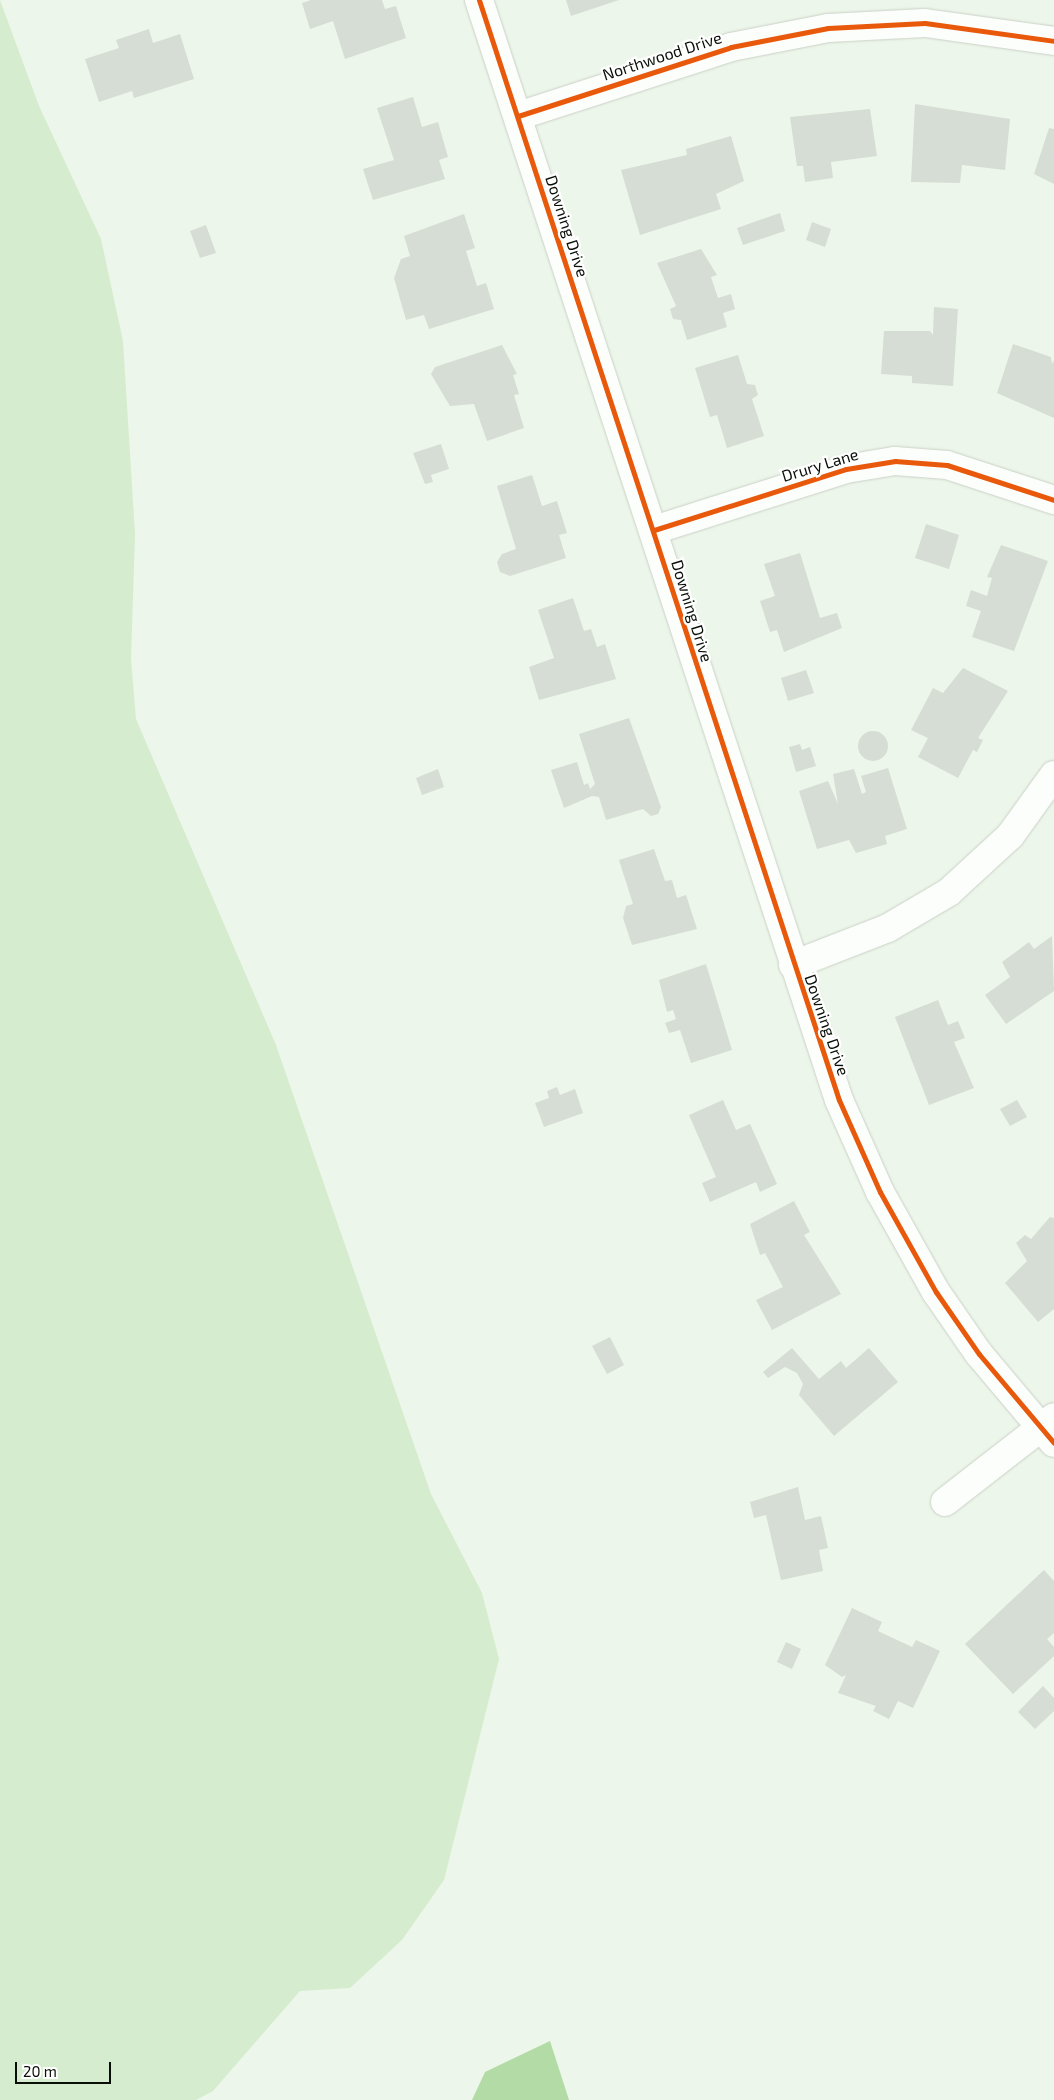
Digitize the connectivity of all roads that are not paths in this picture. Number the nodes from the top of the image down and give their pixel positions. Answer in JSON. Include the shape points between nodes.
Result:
{"nodes":[{"id":1,"x":479,"y":0,"type":"edge"},
{"id":2,"x":1054,"y":41,"type":"edge"},
{"id":3,"x":518,"y":116,"type":"junction"},
{"id":4,"x":1054,"y":500,"type":"edge"},
{"id":5,"x":654,"y":530,"type":"junction"},
{"id":6,"x":1054,"y":775,"type":"edge"},
{"id":7,"x":793,"y":964,"type":"junction"},
{"id":8,"x":1050,"y":1429,"type":"edge"},
{"id":9,"x":945,"y":1502,"type":"dead end"}],
"edges":[{"from":1,"to":3,"type":"street","name":"Downing Drive"},
{"from":2,"to":3,"type":"street","name":"Northwood Drive","via":[[925,23],[828,28],[731,47]]},
{"from":3,"to":5,"type":"street","name":"Downing Drive"},
{"from":4,"to":5,"type":"street","name":"Drury Lane","via":[[946,465],[895,460],[846,469]]},
{"from":5,"to":7,"type":"street","name":"Downing Drive"},
{"from":6,"to":7,"type":"street","via":[[1010,836],[949,892],[888,928]]},
{"from":7,"to":8,"type":"street","name":"Downing Drive","via":[[839,1100],[880,1192],[963,1331]]},
{"from":8,"to":9,"type":"street"}]}
